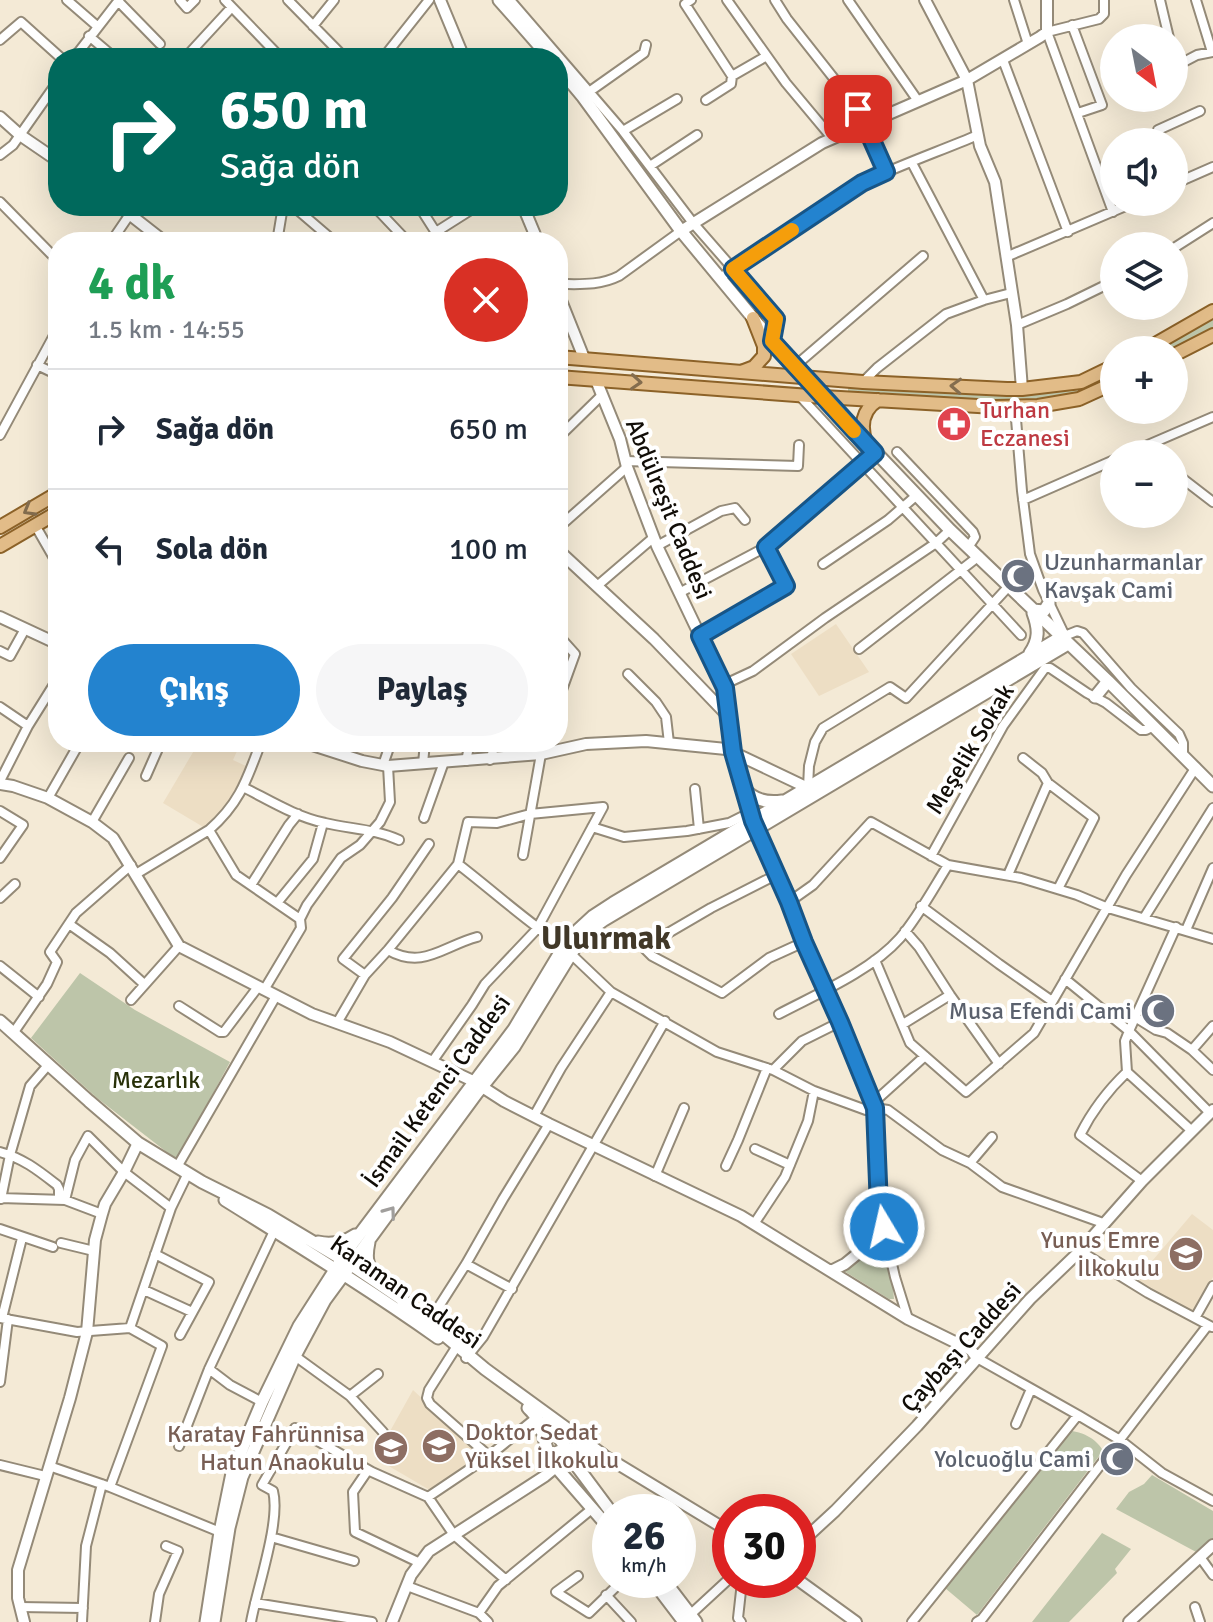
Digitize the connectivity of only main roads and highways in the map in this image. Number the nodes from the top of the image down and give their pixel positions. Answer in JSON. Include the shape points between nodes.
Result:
{"nodes":[{"id":1,"x":503,"y":0,"type":"edge"},
{"id":2,"x":542,"y":48,"type":"edge"},
{"id":3,"x":568,"y":77,"type":"edge"},
{"id":4,"x":1213,"y":311,"type":"edge"},
{"id":5,"x":753,"y":318,"type":"junction"},
{"id":6,"x":1213,"y":335,"type":"edge"},
{"id":7,"x":1169,"y":336,"type":"edge"},
{"id":8,"x":1188,"y":348,"type":"edge"},
{"id":9,"x":568,"y":357,"type":"edge"},
{"id":10,"x":740,"y":372,"type":"junction"},
{"id":11,"x":1100,"y":373,"type":"edge"},
{"id":12,"x":568,"y":378,"type":"edge"},
{"id":13,"x":806,"y":378,"type":"junction"},
{"id":14,"x":1100,"y":389,"type":"edge"},
{"id":15,"x":823,"y":397,"type":"junction"},
{"id":16,"x":878,"y":400,"type":"junction"},
{"id":17,"x":870,"y":448,"type":"junction"},
{"id":18,"x":48,"y":499,"type":"edge"},
{"id":19,"x":48,"y":518,"type":"edge"},
{"id":20,"x":0,"y":527,"type":"edge"},
{"id":21,"x":0,"y":546,"type":"edge"},
{"id":22,"x":1049,"y":603,"type":"road end"},
{"id":23,"x":1031,"y":608,"type":"junction"},
{"id":24,"x":1064,"y":639,"type":"junction"},
{"id":25,"x":1025,"y":659,"type":"junction"},
{"id":26,"x":1108,"y":681,"type":"junction"},
{"id":27,"x":1095,"y":697,"type":"road end"},
{"id":28,"x":1213,"y":786,"type":"edge"},
{"id":29,"x":744,"y":788,"type":"road end"},
{"id":30,"x":790,"y":799,"type":"junction"},
{"id":31,"x":754,"y":821,"type":"junction"},
{"id":32,"x":0,"y":1021,"type":"edge"},
{"id":33,"x":477,"y":1084,"type":"junction"},
{"id":34,"x":202,"y":1182,"type":"junction"},
{"id":35,"x":364,"y":1227,"type":"junction"},
{"id":36,"x":370,"y":1239,"type":"junction"},
{"id":37,"x":310,"y":1241,"type":"junction"},
{"id":38,"x":342,"y":1266,"type":"junction"},
{"id":39,"x":381,"y":1285,"type":"junction"},
{"id":40,"x":456,"y":1348,"type":"junction"},
{"id":41,"x":540,"y":1414,"type":"junction"},
{"id":42,"x":569,"y":1454,"type":"junction"},
{"id":43,"x":556,"y":1466,"type":"junction"},
{"id":44,"x":598,"y":1494,"type":"edge"},
{"id":45,"x":592,"y":1507,"type":"edge"},
{"id":46,"x":670,"y":1598,"type":"edge"},
{"id":47,"x":676,"y":1598,"type":"edge"},
{"id":48,"x":690,"y":1619,"type":"edge"},
{"id":49,"x":206,"y":1622,"type":"edge"},
{"id":50,"x":214,"y":1622,"type":"edge"}],
"edges":[{"from":1,"to":2,"type":"main road"},
{"from":3,"to":5,"type":"main road","via":[[586,94],[681,231]]},
{"from":4,"to":7,"type":"main road"},
{"from":5,"to":10,"type":"main road","via":[[764,356]]},
{"from":5,"to":13,"type":"main road"},
{"from":6,"to":8,"type":"main road"},
{"from":9,"to":10,"type":"main road"},
{"from":10,"to":13,"type":"main road"},
{"from":11,"to":13,"type":"main road","one_way":true,"via":[[1081,382],[1022,389]]},
{"from":12,"to":15,"type":"main road","one_way":true},
{"from":13,"to":15,"type":"main road"},
{"from":14,"to":16,"type":"main road","via":[[1038,406]]},
{"from":15,"to":16,"type":"main road"},
{"from":15,"to":17,"type":"main road"},
{"from":16,"to":17,"type":"main road","via":[[864,417],[862,430]]},
{"from":17,"to":23,"type":"main road"},
{"from":18,"to":20,"type":"main road","one_way":true},
{"from":19,"to":21,"type":"main road"},
{"from":22,"to":23,"type":"main road","via":[[1044,611]]},
{"from":23,"to":24,"type":"main road"},
{"from":23,"to":25,"type":"main road","via":[[1038,635]]},
{"from":24,"to":25,"type":"main road","name":"İsmail Ketenci Caddesi"},
{"from":24,"to":26,"type":"main road"},
{"from":24,"to":31,"type":"main road","name":"İsmail Ketenci Caddesi","via":[[883,753]]},
{"from":25,"to":30,"type":"main road","name":"İsmail Ketenci Caddesi"},
{"from":26,"to":27,"type":"main road"},
{"from":26,"to":28,"type":"main road","via":[[1128,692]]},
{"from":29,"to":30,"type":"main road","via":[[765,801]]},
{"from":30,"to":31,"type":"main road","name":"İsmail Ketenci Caddesi"},
{"from":31,"to":33,"type":"main road","name":"İsmail Ketenci Caddesi","via":[[578,928]]},
{"from":32,"to":34,"type":"main road","name":"Karaman Caddesi","via":[[138,1143]]},
{"from":33,"to":35,"type":"main road","name":"İsmail Ketenci Caddesi"},
{"from":36,"to":33,"type":"main road","name":"İsmail Ketenci Caddesi","one_way":true},
{"from":34,"to":37,"type":"main road","name":"Karaman Caddesi"},
{"from":34,"to":38,"type":"main road","name":"Karaman Caddesi","via":[[274,1231]]},
{"from":35,"to":37,"type":"main road","via":[[340,1243]]},
{"from":35,"to":38,"type":"main road","name":"İsmail Ketenci Caddesi"},
{"from":36,"to":38,"type":"main road","name":"İsmail Ketenci Caddesi"},
{"from":36,"to":39,"type":"main road","via":[[366,1256]]},
{"from":37,"to":38,"type":"main road","name":"Karaman Caddesi"},
{"from":38,"to":39,"type":"main road","name":"Karaman Caddesi"},
{"from":38,"to":40,"type":"main road","name":"Karaman Caddesi"},
{"from":38,"to":49,"type":"main road","via":[[299,1326],[232,1473]]},
{"from":38,"to":50,"type":"main road","via":[[242,1477]]},
{"from":39,"to":40,"type":"main road","name":"Karaman Caddesi"},
{"from":40,"to":41,"type":"main road","name":"Karaman Caddesi"},
{"from":41,"to":42,"type":"main road","name":"Karaman Caddesi"},
{"from":41,"to":42,"type":"main road","name":"Karaman Caddesi","via":[[603,1455],[588,1450]]},
{"from":41,"to":43,"type":"main road"},
{"from":42,"to":43,"type":"main road","via":[[568,1468]]},
{"from":42,"to":43,"type":"main road","via":[[555,1454]]},
{"from":42,"to":44,"type":"main road","name":"Karaman Caddesi"},
{"from":43,"to":45,"type":"main road"},
{"from":46,"to":48,"type":"main road"},
{"from":47,"to":48,"type":"main road"}]}
